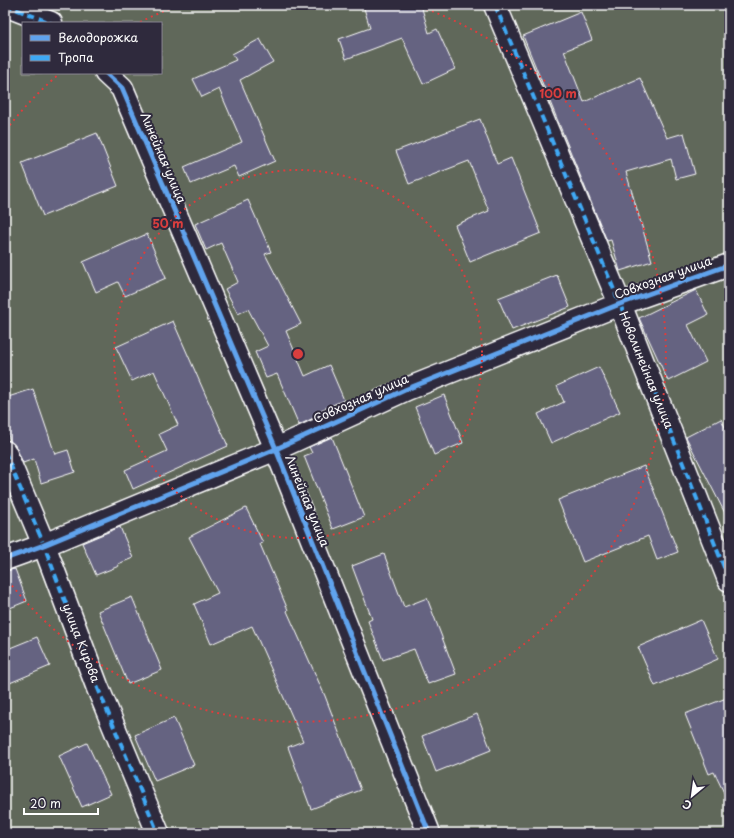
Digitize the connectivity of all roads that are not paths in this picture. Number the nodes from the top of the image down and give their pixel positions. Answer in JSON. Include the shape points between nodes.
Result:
{"nodes":[{"id":1,"x":5,"y":5,"type":"edge"},
{"id":2,"x":495,"y":5,"type":"edge"},
{"id":3,"x":48,"y":22,"type":"edge"},
{"id":4,"x":107,"y":74,"type":"edge"},
{"id":5,"x":729,"y":265,"type":"edge"},
{"id":6,"x":620,"y":304,"type":"junction"},
{"id":7,"x":276,"y":449,"type":"junction"},
{"id":8,"x":5,"y":452,"type":"edge"},
{"id":9,"x":44,"y":545,"type":"junction"},
{"id":10,"x":5,"y":559,"type":"edge"},
{"id":11,"x":729,"y":580,"type":"edge"},
{"id":12,"x":158,"y":833,"type":"edge"},
{"id":13,"x":429,"y":833,"type":"edge"}],
"edges":[{"from":1,"to":3,"type":"street"},
{"from":2,"to":6,"type":"street","name":"Новолинейная улица"},
{"from":4,"to":7,"type":"street","name":"Линейная улица","via":[[122,88]]},
{"from":5,"to":6,"type":"street","name":"Совхозная улица"},
{"from":6,"to":7,"type":"street","name":"Совхозная улица","via":[[406,389]]},
{"from":6,"to":11,"type":"street","name":"Новолинейная улица"},
{"from":7,"to":9,"type":"street","name":"Совхозная улица"},
{"from":7,"to":13,"type":"street","name":"Линейная улица"},
{"from":8,"to":9,"type":"street","name":"улица Кирова"},
{"from":9,"to":10,"type":"street","name":"Совхозная улица"},
{"from":9,"to":12,"type":"street","name":"улица Кирова","via":[[97,686]]}]}
